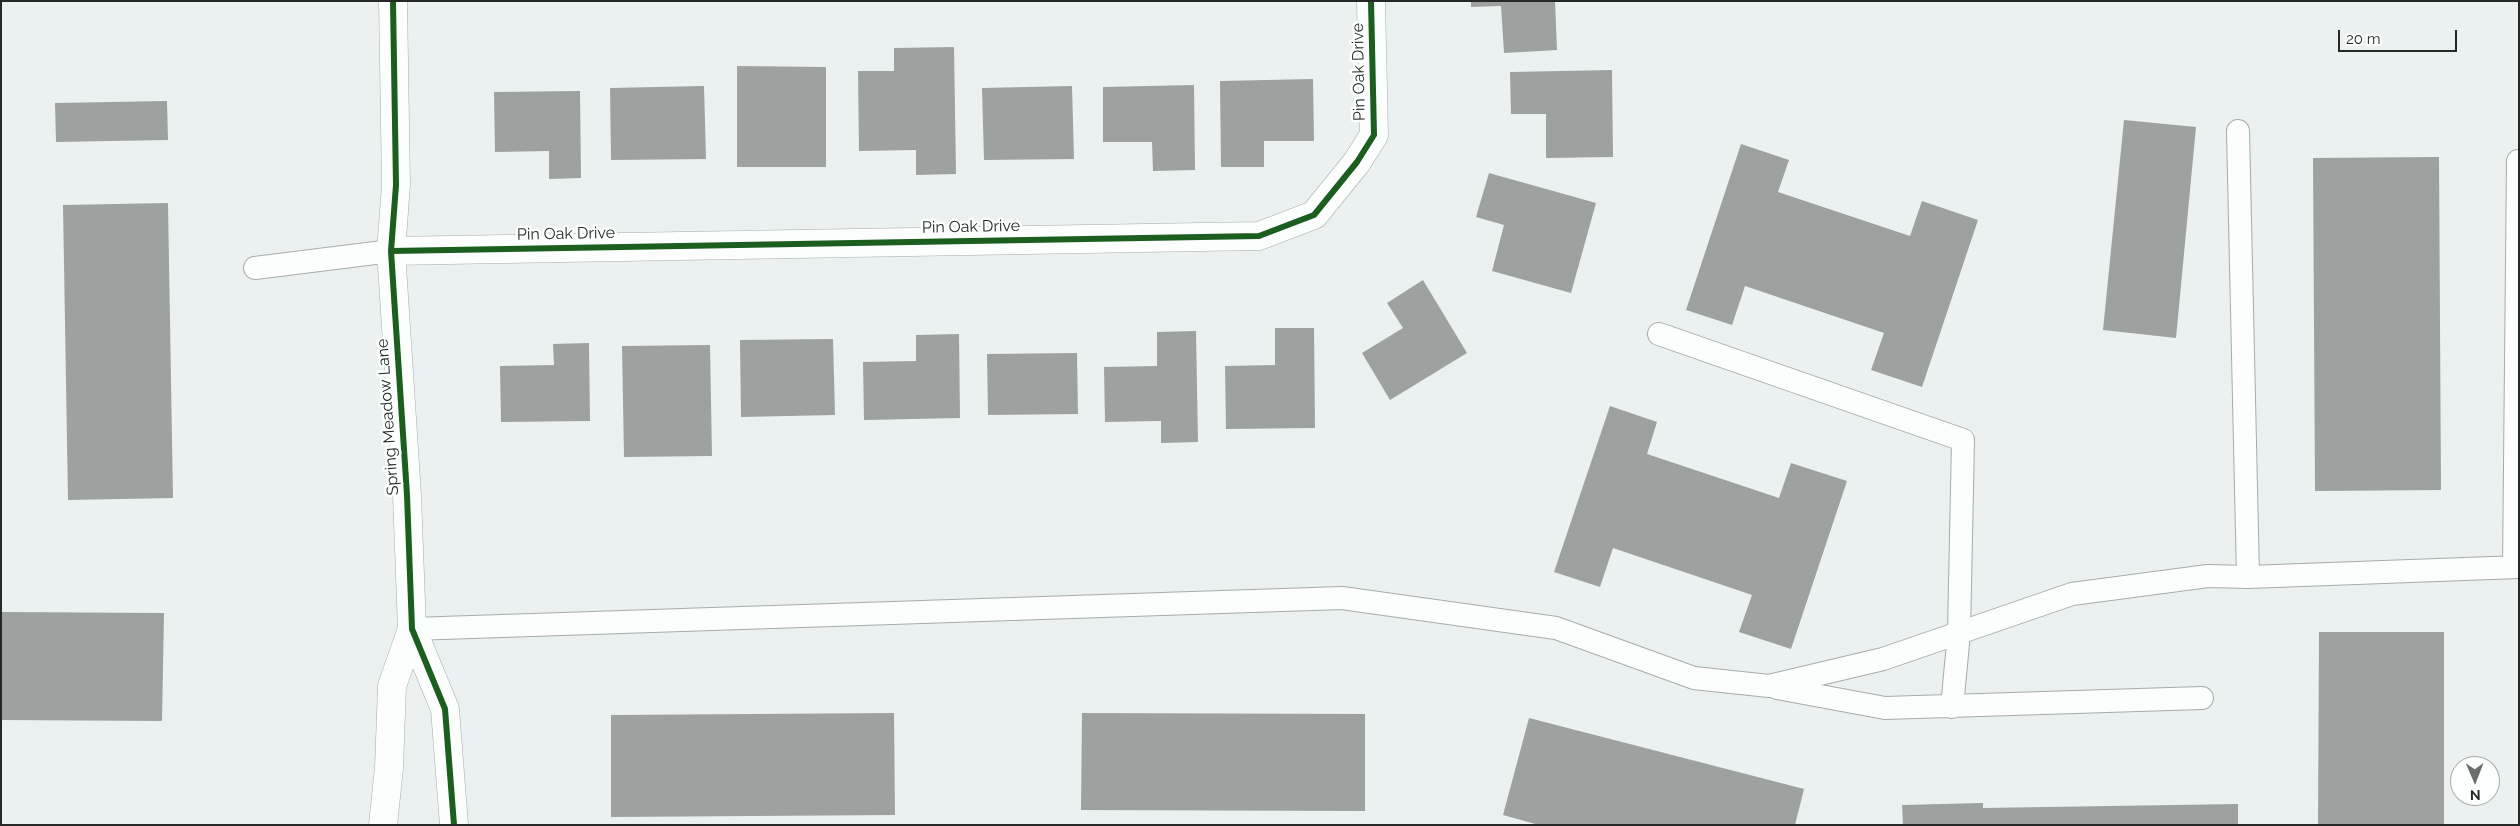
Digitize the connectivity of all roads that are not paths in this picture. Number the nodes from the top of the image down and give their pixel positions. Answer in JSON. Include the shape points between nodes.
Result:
{"nodes":[{"id":1,"x":393,"y":1,"type":"edge"},
{"id":2,"x":1371,"y":1,"type":"edge"},
{"id":3,"x":2238,"y":131,"type":"dead end"},
{"id":4,"x":2518,"y":161,"type":"edge"},
{"id":5,"x":391,"y":251,"type":"junction"},
{"id":6,"x":255,"y":268,"type":"dead end"},
{"id":7,"x":1659,"y":334,"type":"dead end"},
{"id":8,"x":2516,"y":567,"type":"edge"},
{"id":9,"x":2248,"y":577,"type":"junction"},
{"id":10,"x":412,"y":628,"type":"junction"},
{"id":11,"x":1959,"y":633,"type":"junction"},
{"id":12,"x":1768,"y":686,"type":"junction"},
{"id":13,"x":2202,"y":698,"type":"dead end"},
{"id":14,"x":1952,"y":707,"type":"junction"},
{"id":15,"x":383,"y":825,"type":"edge"},
{"id":16,"x":454,"y":825,"type":"edge"}],
"edges":[{"from":1,"to":5,"type":"street","name":"Spring Meadow Lane","via":[[396,185]]},
{"from":2,"to":5,"type":"street","name":"Pin Oak Drive","via":[[1374,135],[1357,162],[1314,215],[1259,236]]},
{"from":3,"to":9,"type":"lane"},
{"from":4,"to":8,"type":"lane"},
{"from":5,"to":6,"type":"lane"},
{"from":5,"to":10,"type":"street","name":"Spring Meadow Lane"},
{"from":7,"to":11,"type":"lane","via":[[1963,440]]},
{"from":8,"to":9,"type":"lane"},
{"from":9,"to":11,"type":"lane","via":[[2208,576],[2072,594]]},
{"from":10,"to":12,"type":"lane","via":[[1342,598],[1556,628],[1694,678]]},
{"from":10,"to":15,"type":"street","name":"Spring Meadow Lane","via":[[392,686]]},
{"from":10,"to":16,"type":"street","name":"Spring Meadow Lane","via":[[445,708]]},
{"from":11,"to":12,"type":"lane","via":[[1883,659]]},
{"from":11,"to":14,"type":"lane"},
{"from":12,"to":14,"type":"lane","via":[[1885,708]]},
{"from":13,"to":14,"type":"lane"}]}
